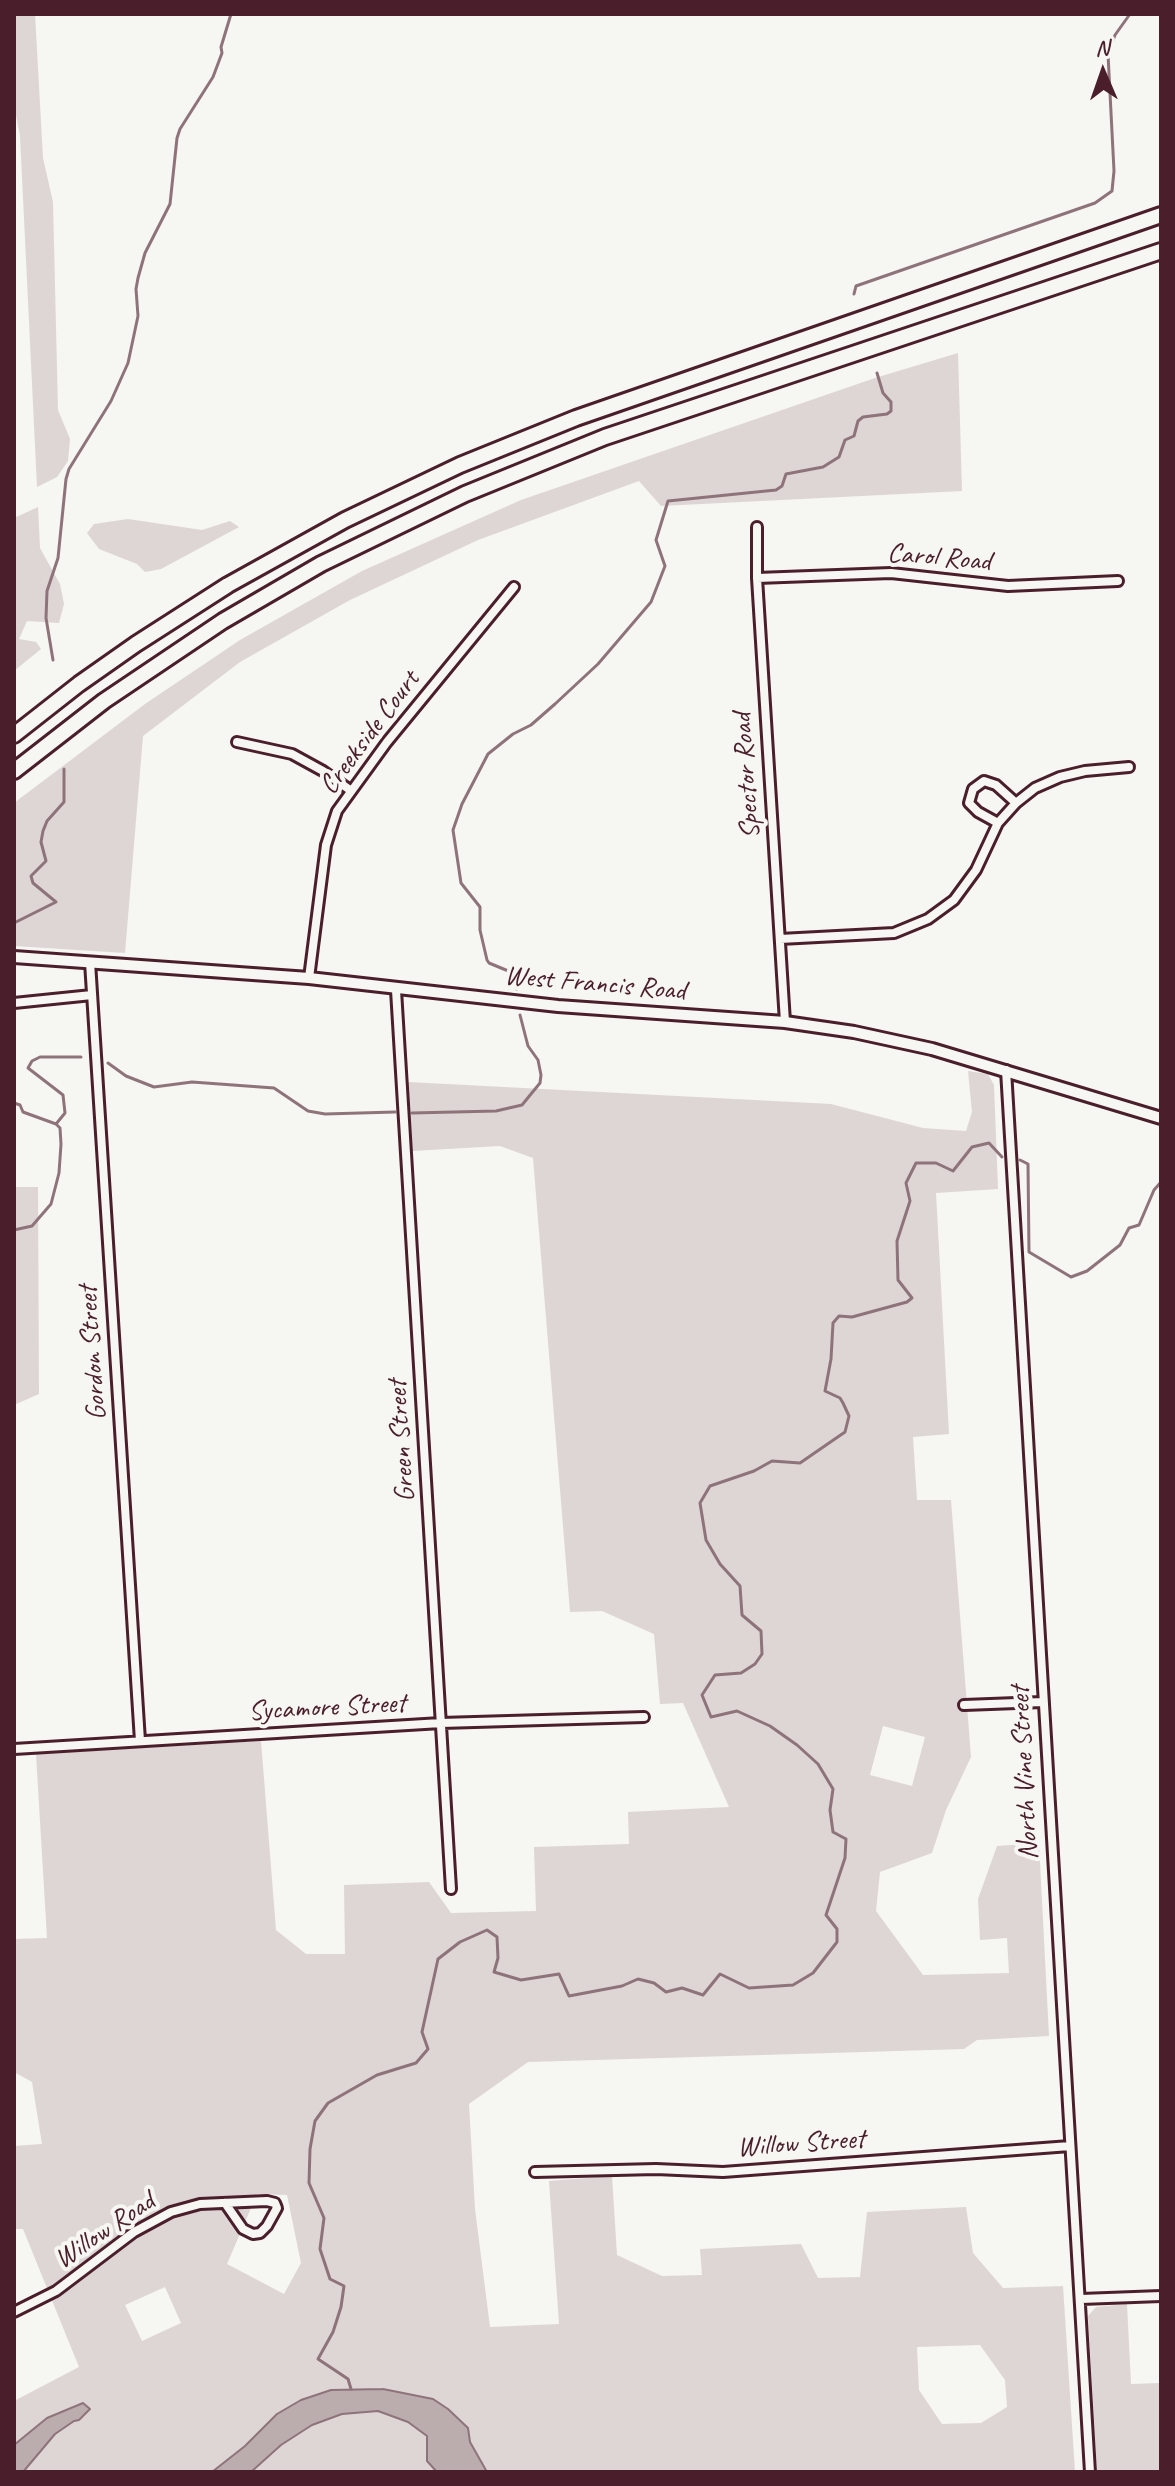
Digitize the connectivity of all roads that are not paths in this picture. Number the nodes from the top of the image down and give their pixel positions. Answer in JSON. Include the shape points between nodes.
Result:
{"nodes":[{"id":1,"x":1161,"y":215,"type":"edge"},
{"id":2,"x":1161,"y":251,"type":"edge"},
{"id":3,"x":757,"y":527,"type":"dead end"},
{"id":4,"x":757,"y":578,"type":"junction"},
{"id":5,"x":1118,"y":581,"type":"dead end"},
{"id":6,"x":514,"y":587,"type":"dead end"},
{"id":7,"x":14,"y":735,"type":"edge"},
{"id":8,"x":237,"y":742,"type":"dead end"},
{"id":9,"x":1129,"y":767,"type":"dead end"},
{"id":10,"x":14,"y":771,"type":"edge"},
{"id":11,"x":350,"y":790,"type":"junction"},
{"id":12,"x":1016,"y":803,"type":"junction"},
{"id":13,"x":998,"y":823,"type":"junction"},
{"id":14,"x":780,"y":939,"type":"junction"},
{"id":15,"x":14,"y":957,"type":"edge"},
{"id":16,"x":90,"y":962,"type":"junction"},
{"id":17,"x":309,"y":978,"type":"junction"},
{"id":18,"x":396,"y":990,"type":"junction"},
{"id":19,"x":92,"y":995,"type":"junction"},
{"id":20,"x":14,"y":1003,"type":"edge"},
{"id":21,"x":785,"y":1022,"type":"junction"},
{"id":22,"x":1006,"y":1070,"type":"junction"},
{"id":23,"x":1161,"y":1118,"type":"edge"},
{"id":24,"x":1043,"y":1702,"type":"junction"},
{"id":25,"x":964,"y":1705,"type":"dead end"},
{"id":26,"x":644,"y":1717,"type":"dead end"},
{"id":27,"x":441,"y":1723,"type":"junction"},
{"id":28,"x":140,"y":1741,"type":"junction"},
{"id":29,"x":14,"y":1749,"type":"edge"},
{"id":30,"x":451,"y":1889,"type":"dead end"},
{"id":31,"x":1070,"y":2146,"type":"junction"},
{"id":32,"x":535,"y":2172,"type":"dead end"},
{"id":33,"x":225,"y":2203,"type":"junction"},
{"id":34,"x":1161,"y":2296,"type":"edge"},
{"id":35,"x":1081,"y":2299,"type":"junction"},
{"id":36,"x":14,"y":2312,"type":"edge"},
{"id":37,"x":1090,"y":2472,"type":"edge"}],
"edges":[{"from":1,"to":7,"type":"highway","via":[[589,413],[448,470],[228,585],[124,652]]},
{"from":2,"to":10,"type":"highway","via":[[605,437],[465,494],[321,564],[223,621],[104,701]]},
{"from":3,"to":4,"type":"street","name":"Spector Road"},
{"from":4,"to":5,"type":"street","name":"Carol Road","via":[[891,573],[1008,586]]},
{"from":4,"to":14,"type":"street","name":"Spector Road"},
{"from":6,"to":11,"type":"street","name":"Creekside Court"},
{"from":8,"to":11,"type":"street","via":[[292,754]]},
{"from":9,"to":12,"type":"street","via":[[1060,777]]},
{"from":11,"to":17,"type":"street","name":"Creekside Court","via":[[326,845]]},
{"from":12,"to":13,"type":"street"},
{"from":12,"to":13,"type":"street","via":[[984,781],[973,789],[969,803]]},
{"from":13,"to":14,"type":"street","via":[[976,870],[954,900],[928,919],[894,933]]},
{"from":14,"to":21,"type":"street","name":"Spector Road"},
{"from":15,"to":16,"type":"street","name":"West Francis Road"},
{"from":16,"to":17,"type":"street","name":"West Francis Road"},
{"from":16,"to":19,"type":"street","name":"Gordon Street"},
{"from":17,"to":18,"type":"street","name":"West Francis Road"},
{"from":18,"to":21,"type":"street","name":"West Francis Road"},
{"from":18,"to":27,"type":"street","name":"Green Street"},
{"from":19,"to":20,"type":"street"},
{"from":19,"to":28,"type":"street","name":"Gordon Street"},
{"from":21,"to":22,"type":"street","name":"West Francis Road","via":[[916,1045]]},
{"from":22,"to":23,"type":"street","name":"West Francis Road"},
{"from":22,"to":24,"type":"street","name":"North Vine Street"},
{"from":24,"to":25,"type":"street"},
{"from":24,"to":31,"type":"street","name":"North Vine Street"},
{"from":26,"to":27,"type":"street","name":"Sycamore Street"},
{"from":27,"to":28,"type":"street","name":"Sycamore Street"},
{"from":27,"to":30,"type":"street","name":"Green Street"},
{"from":28,"to":29,"type":"street","name":"Sycamore Street"},
{"from":31,"to":32,"type":"street","name":"Willow Street","via":[[723,2172]]},
{"from":31,"to":35,"type":"street","name":"North Vine Street"},
{"from":33,"to":33,"type":"street","name":"Willow Road","via":[[243,2229],[253,2234],[267,2226],[277,2208],[267,2201]]},
{"from":33,"to":36,"type":"street","name":"Willow Road","via":[[171,2212],[134,2232],[56,2291]]},
{"from":34,"to":35,"type":"street"},
{"from":35,"to":37,"type":"street","name":"North Vine Street"}]}
